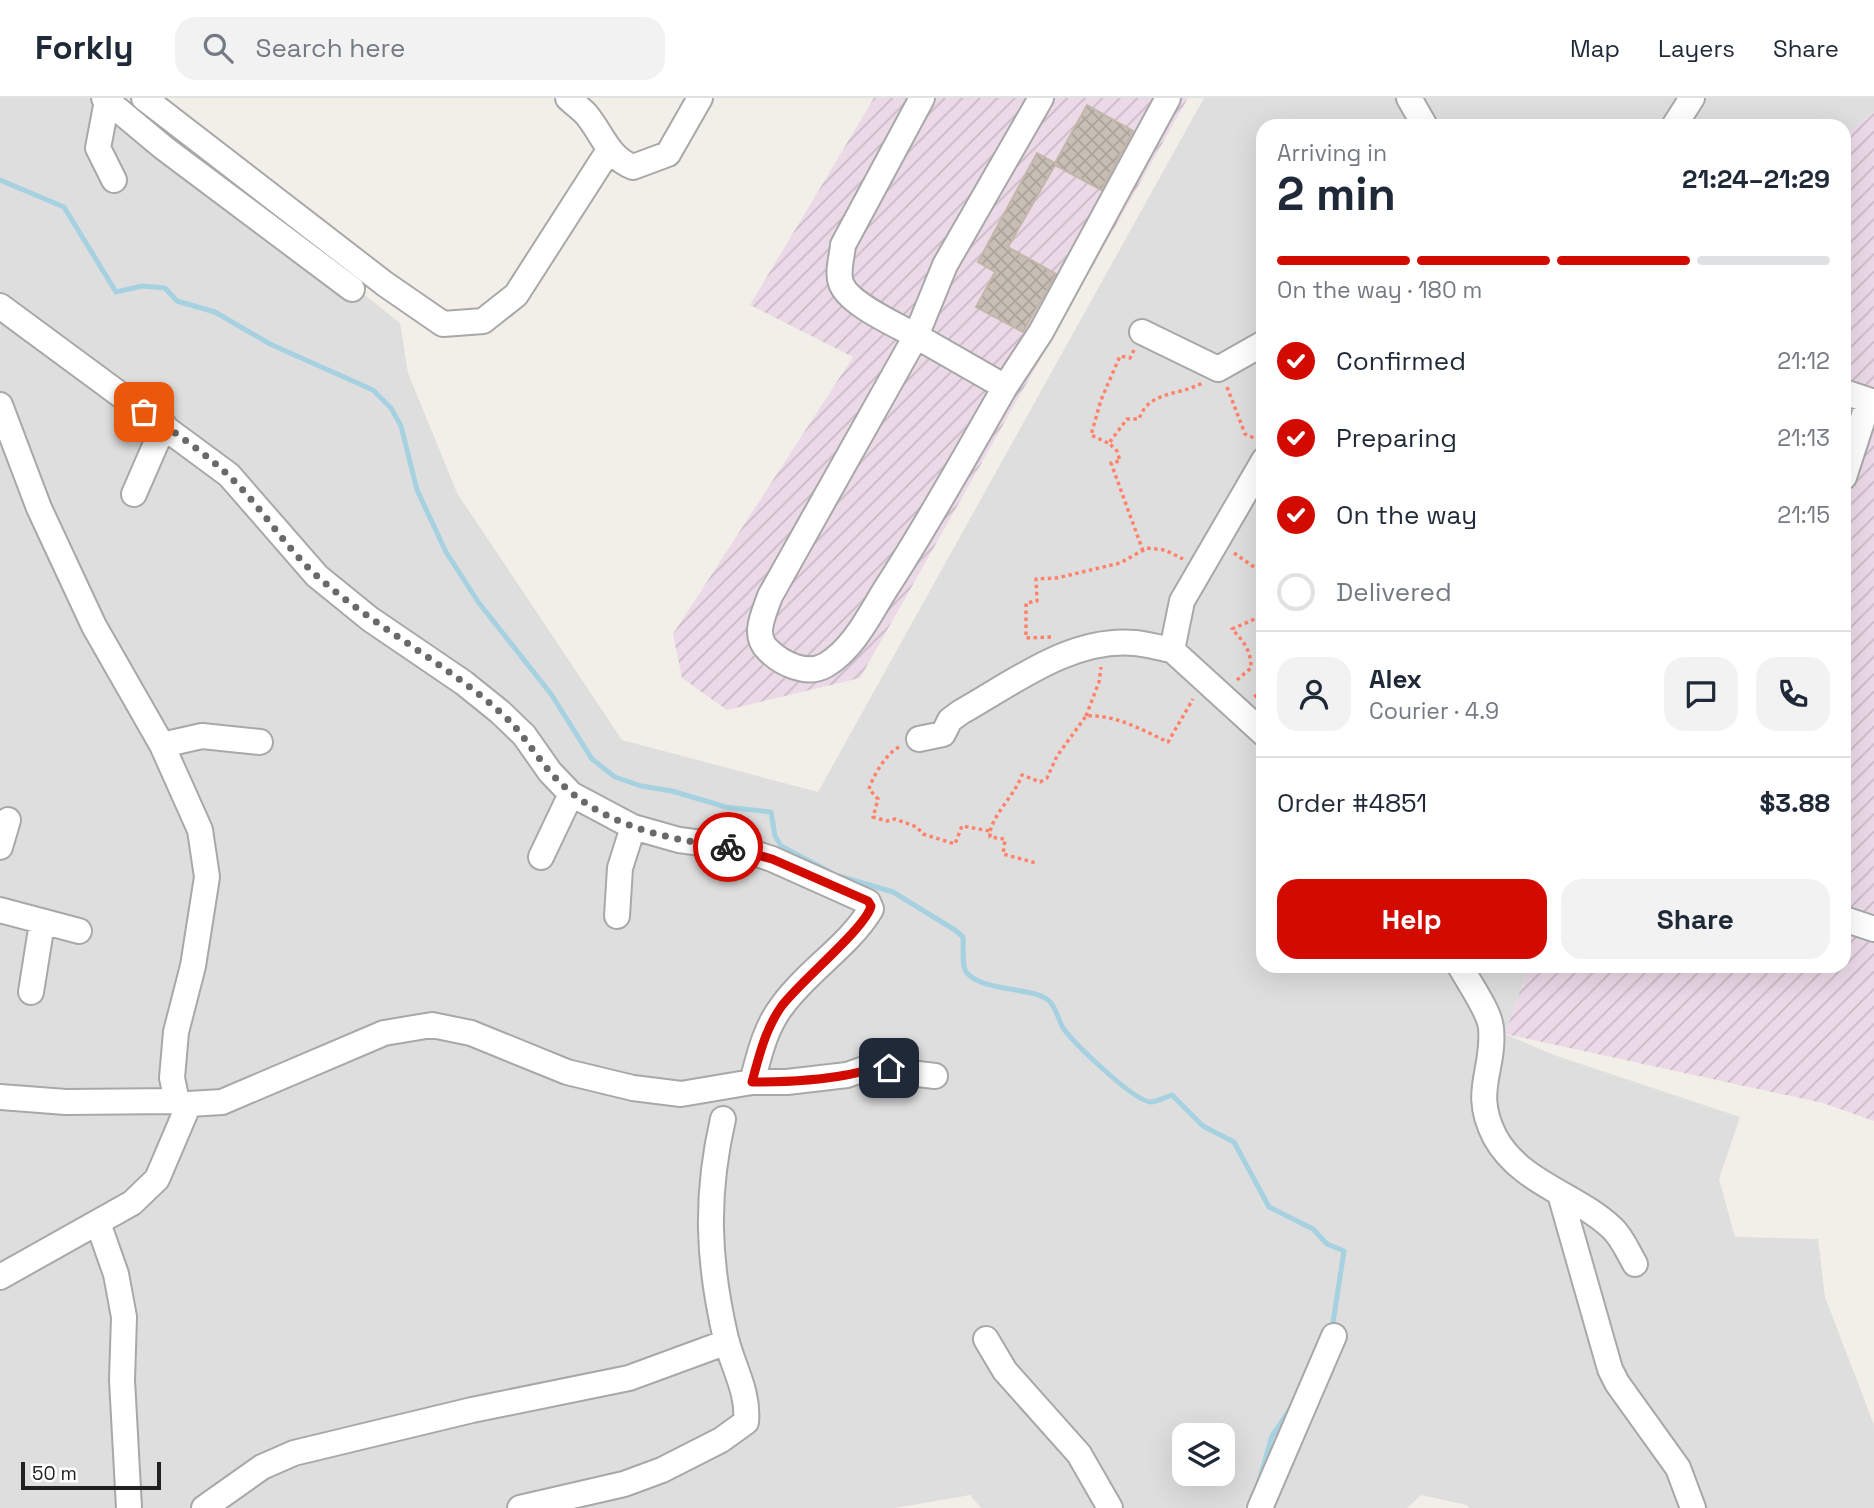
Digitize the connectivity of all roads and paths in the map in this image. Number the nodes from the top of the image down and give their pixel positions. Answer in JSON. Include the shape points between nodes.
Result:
{"nodes":[{"id":1,"x":144,"y":98,"type":"edge"},
{"id":2,"x":568,"y":98,"type":"edge"},
{"id":3,"x":700,"y":98,"type":"edge"},
{"id":4,"x":922,"y":98,"type":"edge"},
{"id":5,"x":1041,"y":98,"type":"edge"},
{"id":6,"x":1168,"y":98,"type":"edge"},
{"id":7,"x":1409,"y":98,"type":"edge"},
{"id":8,"x":1692,"y":98,"type":"edge"},
{"id":9,"x":105,"y":99,"type":"edge"},
{"id":10,"x":1421,"y":119,"type":"edge"},
{"id":11,"x":1678,"y":119,"type":"edge"},
{"id":12,"x":609,"y":150,"type":"junction"},
{"id":13,"x":114,"y":180,"type":"dead end"},
{"id":14,"x":352,"y":289,"type":"dead end"},
{"id":15,"x":0,"y":306,"type":"edge"},
{"id":16,"x":1142,"y":332,"type":"joint"},
{"id":17,"x":916,"y":336,"type":"junction"},
{"id":18,"x":1256,"y":348,"type":"edge"},
{"id":19,"x":1219,"y":369,"type":"junction"},
{"id":20,"x":1005,"y":387,"type":"junction"},
{"id":21,"x":1851,"y":395,"type":"edge"},
{"id":22,"x":1871,"y":402,"type":"edge"},
{"id":23,"x":0,"y":405,"type":"edge"},
{"id":24,"x":164,"y":425,"type":"junction"},
{"id":25,"x":1256,"y":438,"type":"edge"},
{"id":26,"x":1109,"y":443,"type":"junction"},
{"id":27,"x":1851,"y":458,"type":"edge"},
{"id":28,"x":1256,"y":473,"type":"edge"},
{"id":29,"x":135,"y":494,"type":"dead end"},
{"id":30,"x":1216,"y":540,"type":"junction"},
{"id":31,"x":1143,"y":551,"type":"junction"},
{"id":32,"x":1256,"y":568,"type":"edge"},
{"id":33,"x":1199,"y":570,"type":"junction"},
{"id":34,"x":1256,"y":618,"type":"edge"},
{"id":35,"x":1107,"y":645,"type":"junction"},
{"id":36,"x":1172,"y":650,"type":"junction"},
{"id":37,"x":1057,"y":657,"type":"junction"},
{"id":38,"x":1214,"y":690,"type":"junction"},
{"id":39,"x":1086,"y":716,"type":"junction"},
{"id":40,"x":1256,"y":727,"type":"edge"},
{"id":41,"x":919,"y":739,"type":"joint"},
{"id":42,"x":260,"y":742,"type":"dead end"},
{"id":43,"x":162,"y":745,"type":"junction"},
{"id":44,"x":572,"y":794,"type":"junction"},
{"id":45,"x":8,"y":820,"type":"dead end"},
{"id":46,"x":633,"y":827,"type":"junction"},
{"id":47,"x":990,"y":831,"type":"junction"},
{"id":48,"x":0,"y":847,"type":"edge"},
{"id":49,"x":541,"y":857,"type":"dead end"},
{"id":50,"x":1036,"y":863,"type":"dead end"},
{"id":51,"x":0,"y":910,"type":"edge"},
{"id":52,"x":617,"y":916,"type":"dead end"},
{"id":53,"x":1851,"y":921,"type":"edge"},
{"id":54,"x":42,"y":923,"type":"junction"},
{"id":55,"x":1874,"y":929,"type":"edge"},
{"id":56,"x":79,"y":931,"type":"dead end"},
{"id":57,"x":1464,"y":973,"type":"edge"},
{"id":58,"x":31,"y":992,"type":"dead end"},
{"id":59,"x":935,"y":1076,"type":"dead end"},
{"id":60,"x":752,"y":1082,"type":"junction"},
{"id":61,"x":0,"y":1097,"type":"edge"},
{"id":62,"x":183,"y":1102,"type":"junction"},
{"id":63,"x":723,"y":1119,"type":"dead end"},
{"id":64,"x":1560,"y":1194,"type":"junction"},
{"id":65,"x":98,"y":1223,"type":"junction"},
{"id":66,"x":1635,"y":1264,"type":"dead end"},
{"id":67,"x":0,"y":1277,"type":"edge"},
{"id":68,"x":1334,"y":1336,"type":"dead end"},
{"id":69,"x":986,"y":1339,"type":"dead end"},
{"id":70,"x":727,"y":1342,"type":"junction"},
{"id":71,"x":129,"y":1508,"type":"edge"},
{"id":72,"x":204,"y":1508,"type":"edge"},
{"id":73,"x":520,"y":1508,"type":"edge"},
{"id":74,"x":1110,"y":1508,"type":"edge"},
{"id":75,"x":1260,"y":1508,"type":"edge"},
{"id":76,"x":1693,"y":1508,"type":"edge"}],
"edges":[{"from":1,"to":12,"type":"street","via":[[443,324],[483,321],[516,295]]},
{"from":2,"to":12,"type":"street","via":[[586,114]]},
{"from":3,"to":12,"type":"street","via":[[668,154],[633,167]]},
{"from":4,"to":17,"type":"street","via":[[843,245],[840,270],[841,284],[854,300]]},
{"from":5,"to":17,"type":"street","via":[[944,265]]},
{"from":6,"to":20,"type":"street","via":[[1041,332]]},
{"from":7,"to":10,"type":"street"},
{"from":8,"to":11,"type":"street"},
{"from":9,"to":13,"type":"street","via":[[98,148]]},
{"from":9,"to":14,"type":"street"},
{"from":15,"to":24,"type":"street"},
{"from":16,"to":19,"type":"street"},
{"from":16,"to":26,"type":"path","via":[[1130,358],[1120,356],[1101,400],[1091,435]]},
{"from":17,"to":20,"type":"street"},
{"from":17,"to":20,"type":"street","via":[[770,596],[759,629],[761,644],[773,655],[796,668],[812,670],[825,666],[855,639]]},
{"from":18,"to":19,"type":"street"},
{"from":19,"to":25,"type":"path","via":[[1245,433]]},
{"from":19,"to":26,"type":"path","via":[[1195,387],[1164,394],[1143,408],[1139,419],[1127,419]]},
{"from":21,"to":22,"type":"street"},
{"from":22,"to":27,"type":"street"},
{"from":23,"to":43,"type":"street","via":[[39,508],[94,626]]},
{"from":24,"to":29,"type":"street"},
{"from":24,"to":44,"type":"street","via":[[229,475],[317,576],[500,712]]},
{"from":26,"to":31,"type":"path","via":[[1118,452],[1120,461],[1111,463]]},
{"from":28,"to":30,"type":"street"},
{"from":30,"to":32,"type":"path"},
{"from":30,"to":33,"type":"street"},
{"from":31,"to":33,"type":"path","via":[[1165,550]]},
{"from":31,"to":37,"type":"path","via":[[1120,563],[1036,579],[1037,601],[1026,603],[1026,638],[1050,636]]},
{"from":33,"to":36,"type":"street","via":[[1182,601]]},
{"from":34,"to":38,"type":"path","via":[[1232,629],[1249,647],[1251,668]]},
{"from":35,"to":36,"type":"street","via":[[1133,643]]},
{"from":35,"to":37,"type":"street"},
{"from":35,"to":39,"type":"path"},
{"from":36,"to":38,"type":"street"},
{"from":37,"to":41,"type":"street","via":[[961,712],[943,734]]},
{"from":38,"to":39,"type":"path","via":[[1184,711],[1168,743],[1117,720]]},
{"from":38,"to":40,"type":"street"},
{"from":39,"to":47,"type":"path","via":[[1047,778],[1040,782],[1022,775],[1015,795],[1007,800]]},
{"from":41,"to":47,"type":"path","via":[[913,746],[896,748],[872,781],[869,789],[878,799],[873,817],[895,819],[955,844],[962,826]]},
{"from":42,"to":43,"type":"street","via":[[202,736]]},
{"from":43,"to":62,"type":"street","via":[[200,830],[207,877],[193,966],[176,1032],[172,1078]]},
{"from":44,"to":46,"type":"street"},
{"from":44,"to":49,"type":"street"},
{"from":45,"to":48,"type":"street"},
{"from":46,"to":52,"type":"street","via":[[618,878]]},
{"from":46,"to":60,"type":"street","via":[[679,841],[761,855],[871,906],[860,924],[783,1004],[769,1026]]},
{"from":47,"to":50,"type":"path","via":[[990,837],[1005,839],[1003,854]]},
{"from":51,"to":54,"type":"street"},
{"from":53,"to":55,"type":"street"},
{"from":54,"to":56,"type":"street"},
{"from":54,"to":58,"type":"street"},
{"from":57,"to":64,"type":"street","via":[[1491,1024],[1483,1109],[1509,1156]]},
{"from":59,"to":60,"type":"street","via":[[867,1068],[847,1075]]},
{"from":60,"to":62,"type":"street","via":[[681,1094],[633,1088],[567,1072],[471,1033],[432,1025],[384,1033],[222,1102]]},
{"from":61,"to":62,"type":"street"},
{"from":62,"to":65,"type":"street","via":[[157,1180],[132,1203]]},
{"from":63,"to":70,"type":"street","via":[[709,1213],[713,1279]]},
{"from":64,"to":66,"type":"street","via":[[1614,1228]]},
{"from":64,"to":76,"type":"street","via":[[1610,1368],[1678,1468]]},
{"from":65,"to":67,"type":"street"},
{"from":65,"to":71,"type":"street","via":[[116,1274],[124,1317],[122,1380]]},
{"from":68,"to":75,"type":"street"},
{"from":69,"to":74,"type":"street","via":[[1004,1371],[1079,1454]]},
{"from":70,"to":72,"type":"street","via":[[629,1378],[294,1453],[262,1466]]},
{"from":70,"to":73,"type":"street","via":[[746,1400],[746,1422],[740,1428],[662,1470]]}]}
